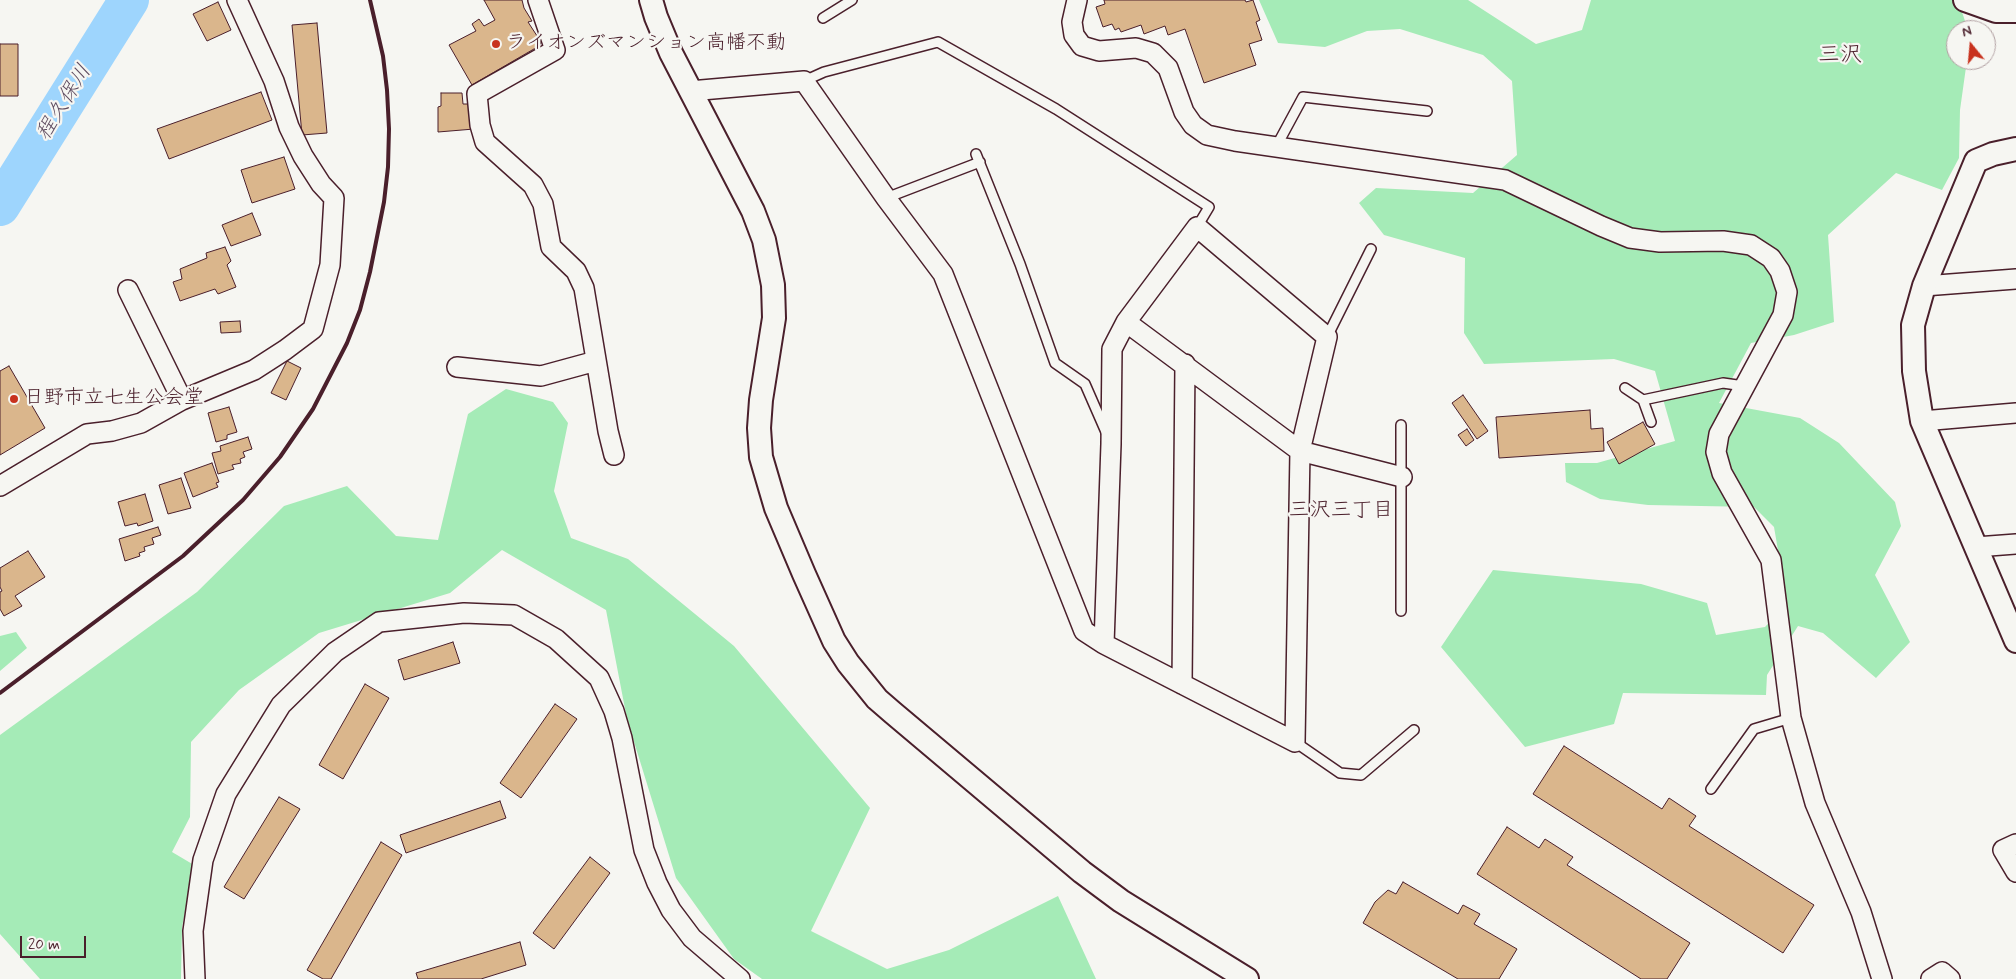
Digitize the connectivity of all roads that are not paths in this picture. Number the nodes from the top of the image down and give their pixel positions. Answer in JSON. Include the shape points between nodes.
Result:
{"nodes":[{"id":1,"x":237,"y":0,"type":"edge"},
{"id":2,"x":538,"y":0,"type":"edge"},
{"id":3,"x":651,"y":0,"type":"edge"},
{"id":4,"x":852,"y":0,"type":"edge"},
{"id":5,"x":1077,"y":0,"type":"edge"},
{"id":6,"x":1965,"y":0,"type":"edge"},
{"id":7,"x":2016,"y":10,"type":"edge"},
{"id":8,"x":823,"y":18,"type":"dead end"},
{"id":9,"x":804,"y":81,"type":"junction"},
{"id":10,"x":690,"y":92,"type":"junction"},
{"id":11,"x":1427,"y":110,"type":"dead end"},
{"id":12,"x":1276,"y":147,"type":"junction"},
{"id":13,"x":2016,"y":149,"type":"edge"},
{"id":14,"x":886,"y":198,"type":"junction"},
{"id":15,"x":1197,"y":228,"type":"junction"},
{"id":16,"x":1371,"y":249,"type":"dead end"},
{"id":17,"x":2016,"y":279,"type":"edge"},
{"id":18,"x":1924,"y":286,"type":"junction"},
{"id":19,"x":128,"y":290,"type":"dead end"},
{"id":20,"x":1126,"y":322,"type":"junction"},
{"id":21,"x":1327,"y":337,"type":"junction"},
{"id":22,"x":596,"y":360,"type":"junction"},
{"id":23,"x":1185,"y":364,"type":"junction"},
{"id":24,"x":457,"y":368,"type":"dead end"},
{"id":25,"x":1744,"y":386,"type":"junction"},
{"id":26,"x":1625,"y":388,"type":"dead end"},
{"id":27,"x":182,"y":400,"type":"junction"},
{"id":28,"x":1643,"y":400,"type":"junction"},
{"id":29,"x":2016,"y":413,"type":"edge"},
{"id":30,"x":1922,"y":421,"type":"junction"},
{"id":31,"x":1651,"y":422,"type":"dead end"},
{"id":32,"x":1401,"y":424,"type":"dead end"},
{"id":33,"x":1112,"y":444,"type":"junction"},
{"id":34,"x":1300,"y":451,"type":"junction"},
{"id":35,"x":614,"y":455,"type":"dead end"},
{"id":36,"x":1402,"y":478,"type":"junction"},
{"id":37,"x":0,"y":486,"type":"edge"},
{"id":38,"x":2016,"y":544,"type":"edge"},
{"id":39,"x":1976,"y":547,"type":"junction"},
{"id":40,"x":1401,"y":611,"type":"dead end"},
{"id":41,"x":2016,"y":641,"type":"edge"},
{"id":42,"x":1104,"y":644,"type":"junction"},
{"id":43,"x":1182,"y":684,"type":"junction"},
{"id":44,"x":1791,"y":718,"type":"junction"},
{"id":45,"x":1414,"y":730,"type":"dead end"},
{"id":46,"x":1295,"y":742,"type":"junction"},
{"id":47,"x":1711,"y":788,"type":"dead end"},
{"id":48,"x":2016,"y":844,"type":"edge"},
{"id":49,"x":2016,"y":872,"type":"edge"},
{"id":50,"x":194,"y":979,"type":"edge"},
{"id":51,"x":740,"y":979,"type":"edge"},
{"id":52,"x":1247,"y":979,"type":"edge"},
{"id":53,"x":1882,"y":979,"type":"edge"},
{"id":54,"x":1931,"y":979,"type":"edge"},
{"id":55,"x":1950,"y":979,"type":"edge"}],
"edges":[{"from":1,"to":27,"type":"street","via":[[274,81],[289,127],[321,184],[334,198],[330,266],[313,329],[254,370]]},
{"from":2,"to":22,"type":"street","via":[[556,50],[477,94],[480,125],[485,142],[533,186],[543,204],[551,247],[576,271],[584,288]]},
{"from":3,"to":10,"type":"street","via":[[670,53]]},
{"from":4,"to":8,"type":"lane"},
{"from":5,"to":12,"type":"street","via":[[1072,22],[1074,35],[1082,46],[1099,51],[1136,48],[1153,53],[1168,68],[1184,112],[1193,125],[1207,135]]},
{"from":6,"to":7,"type":"street","via":[[1996,11]]},
{"from":9,"to":10,"type":"street"},
{"from":9,"to":14,"type":"street"},
{"from":9,"to":15,"type":"lane","via":[[824,72],[938,42],[1056,109],[1209,207]]},
{"from":10,"to":52,"type":"street","via":[[753,211],[764,240],[773,285],[774,318],[761,400],[761,457],[776,508],[834,641],[877,699],[1082,872],[1121,901]]},
{"from":11,"to":12,"type":"lane","via":[[1303,97]]},
{"from":12,"to":25,"type":"street","via":[[1505,180],[1630,238],[1751,245],[1771,258],[1780,271],[1786,292],[1783,315]]},
{"from":13,"to":18,"type":"street","via":[[1976,161]]},
{"from":14,"to":33,"type":"lane","via":[[978,158],[1055,363],[1085,384]]},
{"from":14,"to":42,"type":"street","via":[[943,274],[1084,631]]},
{"from":15,"to":20,"type":"street"},
{"from":15,"to":21,"type":"street"},
{"from":16,"to":21,"type":"lane"},
{"from":17,"to":18,"type":"street"},
{"from":18,"to":30,"type":"street","via":[[1913,325],[1914,371]]},
{"from":19,"to":27,"type":"street"},
{"from":20,"to":23,"type":"street"},
{"from":20,"to":33,"type":"street","via":[[1112,349]]},
{"from":21,"to":34,"type":"street"},
{"from":22,"to":24,"type":"street","via":[[541,376]]},
{"from":22,"to":35,"type":"street"},
{"from":23,"to":34,"type":"street"},
{"from":23,"to":43,"type":"street"},
{"from":25,"to":28,"type":"lane","via":[[1722,383]]},
{"from":25,"to":44,"type":"street","via":[[1718,434],[1716,452],[1722,473],[1771,560]]},
{"from":26,"to":28,"type":"lane"},
{"from":27,"to":37,"type":"street","via":[[141,423],[87,434]]},
{"from":28,"to":31,"type":"lane"},
{"from":29,"to":30,"type":"street"},
{"from":30,"to":39,"type":"street"},
{"from":32,"to":36,"type":"lane"},
{"from":33,"to":42,"type":"street"},
{"from":34,"to":36,"type":"street"},
{"from":34,"to":46,"type":"street"},
{"from":36,"to":40,"type":"lane"},
{"from":38,"to":39,"type":"street"},
{"from":39,"to":41,"type":"street"},
{"from":42,"to":43,"type":"street"},
{"from":43,"to":46,"type":"street"},
{"from":44,"to":47,"type":"lane","via":[[1754,729]]},
{"from":44,"to":53,"type":"street","via":[[1815,803],[1861,912]]},
{"from":45,"to":46,"type":"lane","via":[[1361,775],[1340,774]]},
{"from":48,"to":49,"type":"street","via":[[2003,850]]},
{"from":50,"to":51,"type":"street","via":[[194,931],[203,860],[226,794],[281,705],[335,652],[379,622],[464,613],[514,616],[556,639],[599,678],[622,738],[644,850],[657,883],[671,910],[692,938]]},
{"from":54,"to":55,"type":"street","via":[[1942,972]]}]}
